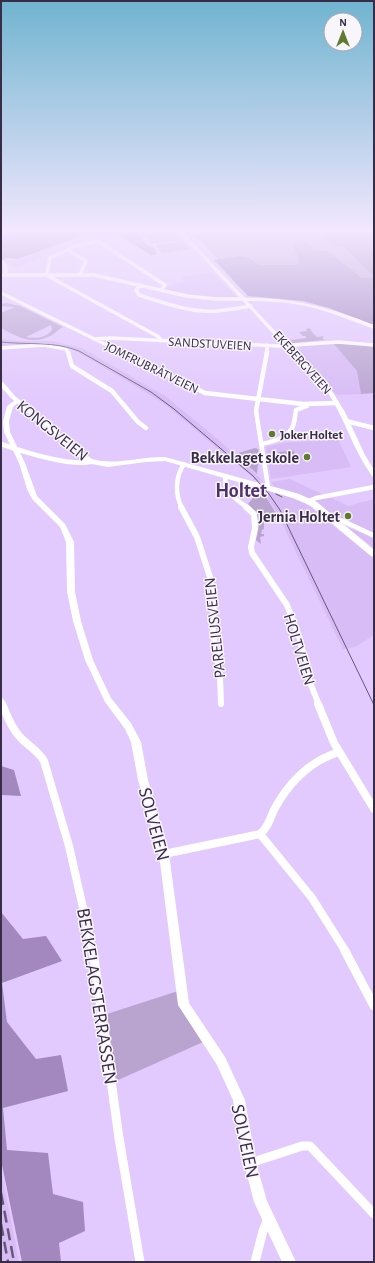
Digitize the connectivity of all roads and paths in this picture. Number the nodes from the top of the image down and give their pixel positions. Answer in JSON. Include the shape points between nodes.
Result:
{"nodes":[{"id":1,"x":68,"y":288,"type":"edge"},
{"id":2,"x":138,"y":288,"type":"edge"},
{"id":3,"x":153,"y":288,"type":"edge"},
{"id":4,"x":234,"y":288,"type":"edge"},
{"id":5,"x":161,"y":290,"type":"joint"},
{"id":6,"x":1,"y":293,"type":"edge"},
{"id":7,"x":245,"y":299,"type":"junction"},
{"id":8,"x":251,"y":306,"type":"junction"},
{"id":9,"x":374,"y":327,"type":"edge"},
{"id":10,"x":94,"y":339,"type":"junction"},
{"id":11,"x":161,"y":341,"type":"junction"},
{"id":12,"x":267,"y":345,"type":"junction"},
{"id":13,"x":374,"y":345,"type":"edge"},
{"id":14,"x":288,"y":346,"type":"junction"},
{"id":15,"x":1,"y":348,"type":"edge"},
{"id":16,"x":1,"y":383,"type":"edge"},
{"id":17,"x":257,"y":399,"type":"junction"},
{"id":18,"x":17,"y":401,"type":"junction"},
{"id":19,"x":337,"y":403,"type":"junction"},
{"id":20,"x":310,"y":404,"type":"junction"},
{"id":21,"x":346,"y":421,"type":"junction"},
{"id":22,"x":146,"y":428,"type":"dead end"},
{"id":23,"x":374,"y":428,"type":"edge"},
{"id":24,"x":1,"y":444,"type":"edge"},
{"id":25,"x":261,"y":444,"type":"junction"},
{"id":26,"x":15,"y":449,"type":"junction"},
{"id":27,"x":91,"y":462,"type":"junction"},
{"id":28,"x":184,"y":464,"type":"junction"},
{"id":29,"x":374,"y":475,"type":"edge"},
{"id":30,"x":226,"y":476,"type":"junction"},
{"id":31,"x":374,"y":487,"type":"edge"},
{"id":32,"x":268,"y":488,"type":"junction"},
{"id":33,"x":308,"y":501,"type":"junction"},
{"id":34,"x":332,"y":520,"type":"junction"},
{"id":35,"x":374,"y":536,"type":"edge"},
{"id":36,"x":374,"y":554,"type":"edge"},
{"id":37,"x":1,"y":701,"type":"edge"},
{"id":38,"x":221,"y":704,"type":"dead end"},
{"id":39,"x":339,"y":752,"type":"junction"},
{"id":40,"x":374,"y":809,"type":"edge"},
{"id":41,"x":260,"y":834,"type":"junction"},
{"id":42,"x":164,"y":854,"type":"junction"},
{"id":43,"x":374,"y":1006,"type":"edge"},
{"id":44,"x":250,"y":1163,"type":"junction"},
{"id":45,"x":374,"y":1214,"type":"edge"},
{"id":46,"x":268,"y":1219,"type":"junction"},
{"id":47,"x":140,"y":1262,"type":"edge"},
{"id":48,"x":255,"y":1262,"type":"edge"},
{"id":49,"x":289,"y":1262,"type":"edge"}],
"edges":[{"from":1,"to":11,"type":"street","via":[[159,337]]},
{"from":2,"to":8,"type":"street","via":[[136,290],[138,294],[159,302],[188,308],[214,312]]},
{"from":3,"to":5,"type":"street"},
{"from":4,"to":7,"type":"street","name":"EKEBERGVEIEN"},
{"from":5,"to":7,"type":"street","via":[[201,298]]},
{"from":6,"to":10,"type":"street","name":"JOMFRUBRÅTVEIEN"},
{"from":7,"to":8,"type":"street","name":"EKEBERGVEIEN"},
{"from":7,"to":9,"type":"street","via":[[277,299],[304,303]]},
{"from":8,"to":14,"type":"street","name":"EKEBERGVEIEN"},
{"from":10,"to":11,"type":"street","name":"SANDSTUVEIEN"},
{"from":10,"to":17,"type":"street","name":"JOMFRUBRÅTVEIEN","via":[[200,391]]},
{"from":11,"to":12,"type":"street","name":"SANDSTUVEIEN"},
{"from":12,"to":14,"type":"street","name":"SANDSTUVEIEN"},
{"from":12,"to":17,"type":"street","via":[[267,366]]},
{"from":13,"to":14,"type":"street","name":"SANDSTUVEIEN","via":[[336,342]]},
{"from":14,"to":19,"type":"street","name":"EKEBERGVEIEN"},
{"from":15,"to":22,"type":"street","via":[[44,345],[66,349],[72,366],[114,394],[140,425]]},
{"from":16,"to":18,"type":"main road","name":"KONGSVEIEN"},
{"from":17,"to":20,"type":"street","name":"JOMFRUBRÅTVEIEN"},
{"from":17,"to":25,"type":"street","via":[[256,418]]},
{"from":18,"to":26,"type":"street","name":"SOLVEIEN","via":[[10,406],[6,427],[8,438]]},
{"from":18,"to":27,"type":"main road","name":"KONGSVEIEN"},
{"from":19,"to":20,"type":"street","name":"JOMFRUBRÅTVEIEN"},
{"from":19,"to":21,"type":"street","name":"EKEBERGVEIEN"},
{"from":20,"to":25,"type":"street","via":[[296,410],[293,427],[286,435]]},
{"from":21,"to":23,"type":"street"},
{"from":21,"to":29,"type":"street","name":"EKEBERGVEIEN","via":[[364,461]]},
{"from":24,"to":26,"type":"street"},
{"from":25,"to":32,"type":"street"},
{"from":26,"to":27,"type":"street","via":[[72,462]]},
{"from":26,"to":42,"type":"street","name":"SOLVEIEN","via":[[34,497],[63,526],[70,542],[71,592],[79,629],[99,683],[134,738]]},
{"from":27,"to":28,"type":"main road","name":"KONGSVEIEN","via":[[110,465],[157,459]]},
{"from":28,"to":30,"type":"main road","name":"KONGSVEIEN"},
{"from":28,"to":38,"type":"street","name":"PARELIUSVEIEN","via":[[179,473],[177,495],[204,554],[214,596],[213,633],[220,676]]},
{"from":30,"to":32,"type":"main road","name":"KONGSVEIEN"},
{"from":30,"to":39,"type":"street","name":"HOLTVEIEN","via":[[226,490],[254,514],[252,553],[287,605],[300,639],[309,680]]},
{"from":31,"to":33,"type":"street"},
{"from":32,"to":33,"type":"main road","name":"KONGSVEIEN"},
{"from":33,"to":34,"type":"main road","name":"KONGSVEIEN"},
{"from":34,"to":35,"type":"street","via":[[340,520]]},
{"from":34,"to":36,"type":"main road","name":"KONGSVEIEN"},
{"from":37,"to":47,"type":"street","name":"BEKKELAGSTERRASSEN","via":[[15,730],[41,754],[44,761],[88,922]]},
{"from":39,"to":40,"type":"street","name":"HOLTVEIEN"},
{"from":39,"to":41,"type":"street","via":[[312,764],[294,781],[277,806],[265,831]]},
{"from":41,"to":42,"type":"street"},
{"from":41,"to":43,"type":"street","via":[[301,884],[333,930]]},
{"from":42,"to":44,"type":"street","name":"SOLVEIEN","via":[[183,999],[187,1010],[221,1061],[239,1100]]},
{"from":44,"to":45,"type":"street","via":[[302,1146],[310,1146]]},
{"from":44,"to":46,"type":"street","name":"SOLVEIEN"},
{"from":46,"to":48,"type":"street"},
{"from":46,"to":49,"type":"street","name":"SOLVEIEN"}]}
